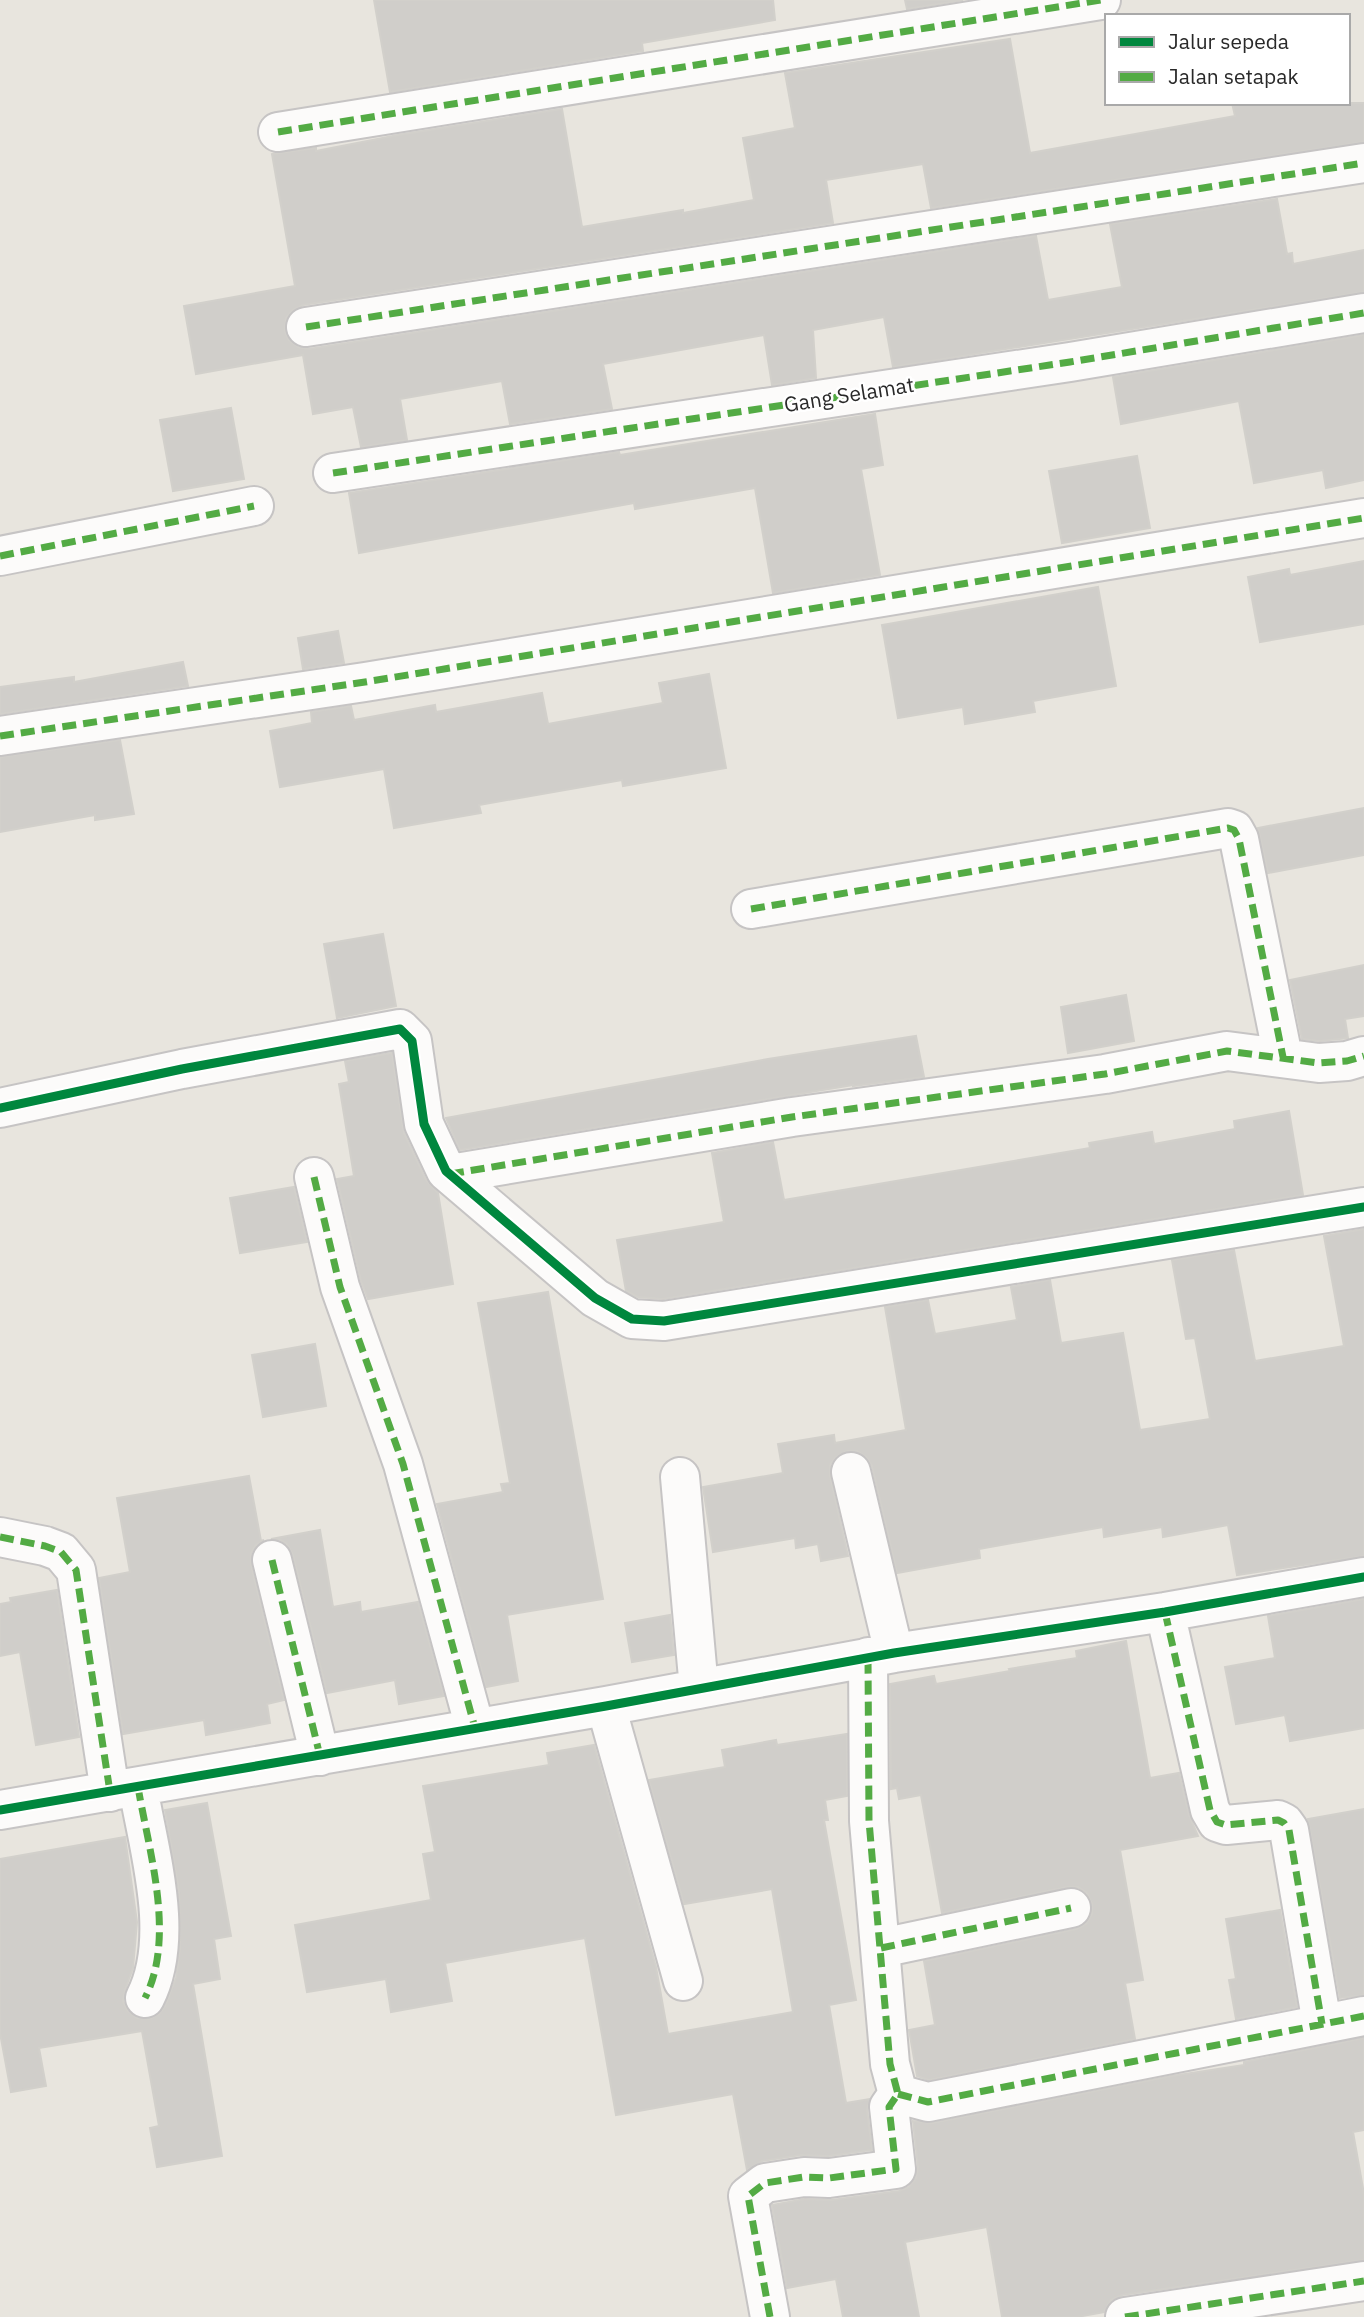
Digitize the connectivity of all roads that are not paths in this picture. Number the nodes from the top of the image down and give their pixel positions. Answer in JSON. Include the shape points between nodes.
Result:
{"nodes":[{"id":1,"x":1101,"y":0,"type":"edge"},
{"id":2,"x":278,"y":132,"type":"dead end"},
{"id":3,"x":1364,"y":163,"type":"edge"},
{"id":4,"x":1364,"y":313,"type":"edge"},
{"id":5,"x":306,"y":327,"type":"dead end"},
{"id":6,"x":333,"y":473,"type":"dead end"},
{"id":7,"x":254,"y":506,"type":"dead end"},
{"id":8,"x":1364,"y":518,"type":"edge"},
{"id":9,"x":0,"y":556,"type":"edge"},
{"id":10,"x":0,"y":736,"type":"edge"},
{"id":11,"x":751,"y":909,"type":"dead end"},
{"id":12,"x":1364,"y":1055,"type":"edge"},
{"id":13,"x":1283,"y":1057,"type":"junction"},
{"id":14,"x":0,"y":1108,"type":"edge"},
{"id":15,"x":450,"y":1174,"type":"junction"},
{"id":16,"x":314,"y":1177,"type":"dead end"},
{"id":17,"x":1364,"y":1207,"type":"edge"},
{"id":18,"x":851,"y":1472,"type":"dead end"},
{"id":19,"x":680,"y":1477,"type":"dead end"},
{"id":20,"x":0,"y":1537,"type":"edge"},
{"id":21,"x":272,"y":1560,"type":"dead end"},
{"id":22,"x":1364,"y":1577,"type":"edge"},
{"id":23,"x":1165,"y":1612,"type":"junction"},
{"id":24,"x":881,"y":1655,"type":"junction"},
{"id":25,"x":699,"y":1689,"type":"junction"},
{"id":26,"x":606,"y":1706,"type":"junction"},
{"id":27,"x":475,"y":1728,"type":"junction"},
{"id":28,"x":320,"y":1756,"type":"junction"},
{"id":29,"x":124,"y":1790,"type":"junction"},
{"id":30,"x":0,"y":1810,"type":"edge"},
{"id":31,"x":1071,"y":1908,"type":"dead end"},
{"id":32,"x":881,"y":1948,"type":"junction"},
{"id":33,"x":683,"y":1981,"type":"dead end"},
{"id":34,"x":145,"y":1998,"type":"dead end"},
{"id":35,"x":1364,"y":2016,"type":"edge"},
{"id":36,"x":1322,"y":2024,"type":"junction"},
{"id":37,"x":898,"y":2094,"type":"junction"},
{"id":38,"x":1364,"y":2281,"type":"edge"},
{"id":39,"x":770,"y":2317,"type":"edge"},
{"id":40,"x":1125,"y":2317,"type":"edge"}],
"edges":[{"from":1,"to":2,"type":"street"},
{"from":3,"to":5,"type":"street"},
{"from":4,"to":6,"type":"street","name":"Gang Selamat"},
{"from":7,"to":9,"type":"street"},
{"from":8,"to":10,"type":"street","via":[[365,682]]},
{"from":11,"to":13,"type":"street","via":[[1228,828],[1239,839]]},
{"from":12,"to":13,"type":"street","via":[[1319,1063]]},
{"from":13,"to":15,"type":"street","via":[[1227,1051],[1105,1074],[792,1117]]},
{"from":14,"to":15,"type":"street","via":[[400,1029],[412,1041],[424,1124]]},
{"from":15,"to":17,"type":"street","via":[[595,1298],[632,1319],[664,1321]]},
{"from":16,"to":27,"type":"street","via":[[340,1287],[403,1464]]},
{"from":18,"to":24,"type":"street"},
{"from":19,"to":25,"type":"street"},
{"from":20,"to":29,"type":"street","via":[[61,1552],[76,1570]]},
{"from":21,"to":28,"type":"street"},
{"from":22,"to":23,"type":"street"},
{"from":23,"to":24,"type":"street"},
{"from":23,"to":36,"type":"street","via":[[1210,1810],[1217,1822],[1226,1825],[1278,1820],[1289,1830]]},
{"from":24,"to":25,"type":"street"},
{"from":24,"to":32,"type":"street","via":[[869,1821]]},
{"from":25,"to":26,"type":"street"},
{"from":26,"to":27,"type":"street"},
{"from":26,"to":33,"type":"street"},
{"from":27,"to":28,"type":"street"},
{"from":28,"to":29,"type":"street"},
{"from":29,"to":30,"type":"street"},
{"from":29,"to":34,"type":"street","via":[[157,1893],[158,1965]]},
{"from":31,"to":32,"type":"street"},
{"from":32,"to":37,"type":"street","via":[[890,2064]]},
{"from":35,"to":36,"type":"street"},
{"from":36,"to":37,"type":"street","via":[[928,2102]]},
{"from":37,"to":39,"type":"street","via":[[889,2107],[896,2169],[765,2183],[748,2196]]},
{"from":38,"to":40,"type":"street"}]}
